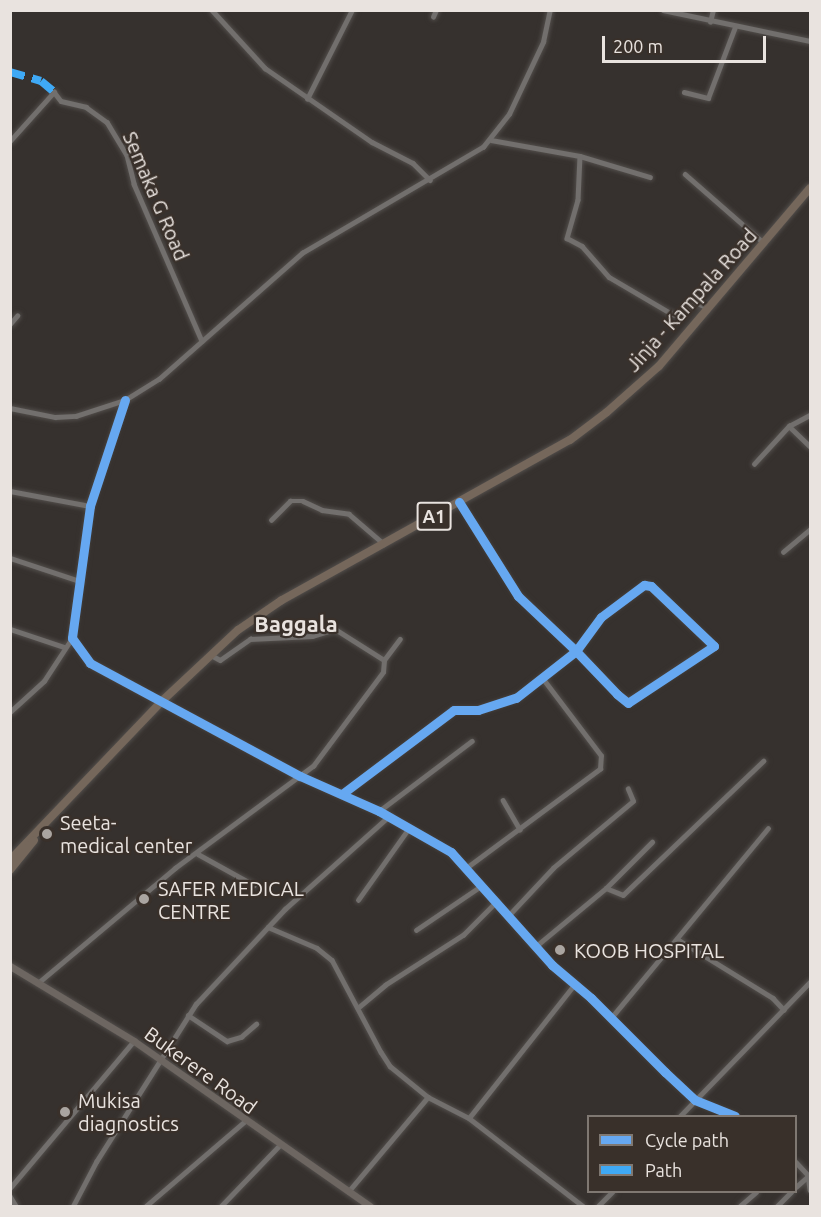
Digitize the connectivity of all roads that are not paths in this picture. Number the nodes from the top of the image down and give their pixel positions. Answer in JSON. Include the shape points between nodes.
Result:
{"nodes":[{"id":1,"x":212,"y":10,"type":"edge"},
{"id":2,"x":352,"y":10,"type":"edge"},
{"id":3,"x":436,"y":10,"type":"edge"},
{"id":4,"x":550,"y":10,"type":"edge"},
{"id":5,"x":663,"y":10,"type":"edge"},
{"id":6,"x":713,"y":10,"type":"edge"},
{"id":7,"x":434,"y":17,"type":"dead end"},
{"id":8,"x":710,"y":22,"type":"junction"},
{"id":9,"x":735,"y":27,"type":"junction"},
{"id":10,"x":810,"y":41,"type":"edge"},
{"id":11,"x":684,"y":92,"type":"dead end"},
{"id":12,"x":307,"y":99,"type":"junction"},
{"id":13,"x":491,"y":140,"type":"junction"},
{"id":14,"x":10,"y":141,"type":"edge"},
{"id":15,"x":580,"y":156,"type":"junction"},
{"id":16,"x":685,"y":174,"type":"dead end"},
{"id":17,"x":650,"y":177,"type":"dead end"},
{"id":18,"x":430,"y":180,"type":"junction"},
{"id":19,"x":810,"y":188,"type":"edge"},
{"id":20,"x":764,"y":243,"type":"junction"},
{"id":21,"x":709,"y":308,"type":"junction"},
{"id":22,"x":17,"y":316,"type":"dead end"},
{"id":23,"x":10,"y":324,"type":"edge"},
{"id":24,"x":202,"y":341,"type":"junction"},
{"id":25,"x":125,"y":400,"type":"junction"},
{"id":26,"x":10,"y":408,"type":"edge"},
{"id":27,"x":810,"y":416,"type":"edge"},
{"id":28,"x":789,"y":426,"type":"junction"},
{"id":29,"x":810,"y":446,"type":"edge"},
{"id":30,"x":754,"y":464,"type":"dead end"},
{"id":31,"x":10,"y":491,"type":"edge"},
{"id":32,"x":459,"y":502,"type":"junction"},
{"id":33,"x":90,"y":506,"type":"junction"},
{"id":34,"x":271,"y":520,"type":"dead end"},
{"id":35,"x":810,"y":529,"type":"edge"},
{"id":36,"x":384,"y":544,"type":"junction"},
{"id":37,"x":783,"y":552,"type":"dead end"},
{"id":38,"x":10,"y":558,"type":"edge"},
{"id":39,"x":80,"y":581,"type":"junction"},
{"id":40,"x":10,"y":629,"type":"edge"},
{"id":41,"x":72,"y":638,"type":"junction"},
{"id":42,"x":400,"y":639,"type":"dead end"},
{"id":43,"x":64,"y":647,"type":"junction"},
{"id":44,"x":576,"y":651,"type":"junction"},
{"id":45,"x":210,"y":655,"type":"junction"},
{"id":46,"x":384,"y":660,"type":"junction"},
{"id":47,"x":542,"y":678,"type":"junction"},
{"id":48,"x":162,"y":701,"type":"junction"},
{"id":49,"x":10,"y":712,"type":"edge"},
{"id":50,"x":472,"y":741,"type":"dead end"},
{"id":51,"x":763,"y":761,"type":"dead end"},
{"id":52,"x":300,"y":776,"type":"junction"},
{"id":53,"x":628,"y":789,"type":"dead end"},
{"id":54,"x":342,"y":794,"type":"junction"},
{"id":55,"x":503,"y":800,"type":"dead end"},
{"id":56,"x":379,"y":811,"type":"junction"},
{"id":57,"x":389,"y":816,"type":"junction"},
{"id":58,"x":42,"y":827,"type":"junction"},
{"id":59,"x":410,"y":828,"type":"junction"},
{"id":60,"x":768,"y":828,"type":"dead end"},
{"id":61,"x":520,"y":830,"type":"junction"},
{"id":62,"x":652,"y":842,"type":"dead end"},
{"id":63,"x":198,"y":854,"type":"junction"},
{"id":64,"x":10,"y":860,"type":"edge"},
{"id":65,"x":466,"y":868,"type":"junction"},
{"id":66,"x":10,"y":870,"type":"edge"},
{"id":67,"x":255,"y":885,"type":"dead end"},
{"id":68,"x":481,"y":886,"type":"junction"},
{"id":69,"x":606,"y":888,"type":"junction"},
{"id":70,"x":357,"y":900,"type":"dead end"},
{"id":71,"x":495,"y":902,"type":"junction"},
{"id":72,"x":508,"y":916,"type":"junction"},
{"id":73,"x":268,"y":927,"type":"junction"},
{"id":74,"x":416,"y":930,"type":"dead end"},
{"id":75,"x":677,"y":939,"type":"junction"},
{"id":76,"x":535,"y":947,"type":"junction"},
{"id":77,"x":10,"y":966,"type":"edge"},
{"id":78,"x":810,"y":982,"type":"edge"},
{"id":79,"x":38,"y":983,"type":"junction"},
{"id":80,"x":575,"y":984,"type":"junction"},
{"id":81,"x":359,"y":1007,"type":"junction"},
{"id":82,"x":784,"y":1010,"type":"junction"},
{"id":83,"x":189,"y":1015,"type":"junction"},
{"id":84,"x":611,"y":1018,"type":"junction"},
{"id":85,"x":256,"y":1024,"type":"dead end"},
{"id":86,"x":134,"y":1041,"type":"junction"},
{"id":87,"x":160,"y":1061,"type":"junction"},
{"id":88,"x":428,"y":1097,"type":"junction"},
{"id":89,"x":695,"y":1100,"type":"junction"},
{"id":90,"x":681,"y":1115,"type":"edge"},
{"id":91,"x":732,"y":1115,"type":"edge"},
{"id":92,"x":469,"y":1118,"type":"junction"},
{"id":93,"x":244,"y":1122,"type":"junction"},
{"id":94,"x":279,"y":1146,"type":"junction"},
{"id":95,"x":797,"y":1164,"type":"edge"},
{"id":96,"x":809,"y":1176,"type":"edge"},
{"id":97,"x":797,"y":1185,"type":"edge"},
{"id":98,"x":10,"y":1188,"type":"edge"},
{"id":99,"x":810,"y":1188,"type":"edge"},
{"id":100,"x":348,"y":1192,"type":"junction"},
{"id":101,"x":610,"y":1193,"type":"edge"},
{"id":102,"x":754,"y":1193,"type":"edge"},
{"id":103,"x":789,"y":1193,"type":"edge"},
{"id":104,"x":10,"y":1196,"type":"edge"},
{"id":105,"x":16,"y":1206,"type":"edge"},
{"id":106,"x":73,"y":1206,"type":"edge"},
{"id":107,"x":146,"y":1206,"type":"edge"},
{"id":108,"x":221,"y":1206,"type":"edge"},
{"id":109,"x":370,"y":1206,"type":"edge"},
{"id":110,"x":583,"y":1206,"type":"edge"},
{"id":111,"x":598,"y":1206,"type":"edge"},
{"id":112,"x":740,"y":1206,"type":"edge"},
{"id":113,"x":777,"y":1206,"type":"edge"}],
"edges":[{"from":1,"to":12,"type":"street","via":[[265,68]]},
{"from":2,"to":12,"type":"street"},
{"from":3,"to":7,"type":"street"},
{"from":4,"to":13,"type":"street","via":[[543,42],[509,114]]},
{"from":5,"to":8,"type":"street"},
{"from":6,"to":8,"type":"street"},
{"from":8,"to":9,"type":"street"},
{"from":9,"to":10,"type":"street"},
{"from":9,"to":11,"type":"street","via":[[708,98]]},
{"from":12,"to":18,"type":"street","via":[[412,163]]},
{"from":13,"to":15,"type":"street"},
{"from":13,"to":18,"type":"street"},
{"from":14,"to":24,"type":"street","name":"Semaka G Road","via":[[54,92],[61,101],[95,111],[117,135],[127,155],[134,184]]},
{"from":15,"to":17,"type":"street"},
{"from":15,"to":21,"type":"street","via":[[578,200],[567,238],[582,246],[609,277],[672,314],[680,316],[695,302]]},
{"from":16,"to":20,"type":"street"},
{"from":18,"to":24,"type":"street","via":[[336,230],[302,253]]},
{"from":19,"to":20,"type":"highway","name":"Jinja - Kampala Road","number":"A1"},
{"from":20,"to":21,"type":"highway","name":"Jinja - Kampala Road","number":"A1"},
{"from":21,"to":32,"type":"highway","name":"Jinja - Kampala Road","number":"A1","via":[[659,366],[607,412],[570,440]]},
{"from":22,"to":23,"type":"street"},
{"from":24,"to":25,"type":"street","via":[[159,379]]},
{"from":25,"to":26,"type":"street","via":[[76,416],[55,417]]},
{"from":25,"to":33,"type":"street"},
{"from":27,"to":28,"type":"street"},
{"from":28,"to":29,"type":"street"},
{"from":28,"to":30,"type":"street"},
{"from":31,"to":33,"type":"street"},
{"from":32,"to":36,"type":"highway","name":"Jinja - Kampala Road","number":"A1"},
{"from":32,"to":44,"type":"street","via":[[518,596]]},
{"from":33,"to":39,"type":"street"},
{"from":34,"to":36,"type":"street","via":[[290,501],[303,501],[322,510],[349,514]]},
{"from":35,"to":37,"type":"street"},
{"from":36,"to":45,"type":"highway","name":"Jinja - Kampala Road","number":"A1","via":[[282,600]]},
{"from":38,"to":39,"type":"street"},
{"from":39,"to":41,"type":"street"},
{"from":40,"to":43,"type":"street"},
{"from":41,"to":43,"type":"street"},
{"from":41,"to":48,"type":"street","via":[[90,663]]},
{"from":42,"to":46,"type":"street"},
{"from":43,"to":49,"type":"street","via":[[49,674]]},
{"from":44,"to":44,"type":"street","via":[[601,617],[648,585],[714,646],[628,703]]},
{"from":44,"to":47,"type":"street"},
{"from":45,"to":46,"type":"street","via":[[220,660],[250,639],[312,636],[335,629]]},
{"from":45,"to":48,"type":"highway","name":"Jinja - Kampala Road","number":"A1"},
{"from":46,"to":52,"type":"street","via":[[374,684],[313,766]]},
{"from":47,"to":54,"type":"street","via":[[509,702],[478,710],[454,710]]},
{"from":47,"to":61,"type":"street","via":[[601,756],[600,769]]},
{"from":48,"to":52,"type":"street"},
{"from":48,"to":58,"type":"highway","name":"Jinja - Kampala Road","number":"A1"},
{"from":50,"to":56,"type":"street"},
{"from":51,"to":69,"type":"street","via":[[623,895]]},
{"from":52,"to":54,"type":"street"},
{"from":52,"to":63,"type":"street"},
{"from":53,"to":72,"type":"street","via":[[633,801],[559,862]]},
{"from":54,"to":56,"type":"street"},
{"from":55,"to":61,"type":"street"},
{"from":56,"to":57,"type":"street"},
{"from":57,"to":59,"type":"street"},
{"from":57,"to":73,"type":"street"},
{"from":58,"to":64,"type":"highway","name":"Jinja - Kampala Road","number":"A1"},
{"from":58,"to":66,"type":"highway","name":"Jinja - Kampala Road","number":"A1","via":[[30,849]]},
{"from":59,"to":65,"type":"street","via":[[451,852]]},
{"from":59,"to":70,"type":"street"},
{"from":60,"to":75,"type":"street"},
{"from":61,"to":65,"type":"street"},
{"from":62,"to":69,"type":"street"},
{"from":63,"to":67,"type":"street"},
{"from":63,"to":79,"type":"street","via":[[175,868]]},
{"from":65,"to":68,"type":"street"},
{"from":68,"to":71,"type":"street"},
{"from":68,"to":74,"type":"street"},
{"from":69,"to":76,"type":"street"},
{"from":71,"to":72,"type":"street"},
{"from":71,"to":81,"type":"street","via":[[463,936],[384,985]]},
{"from":72,"to":76,"type":"street"},
{"from":73,"to":81,"type":"street","via":[[326,954]]},
{"from":73,"to":83,"type":"street"},
{"from":75,"to":82,"type":"street","via":[[773,999]]},
{"from":75,"to":84,"type":"street"},
{"from":76,"to":80,"type":"street"},
{"from":77,"to":79,"type":"main road","name":"Bukerere Road"},
{"from":78,"to":82,"type":"street"},
{"from":79,"to":86,"type":"main road","name":"Bukerere Road"},
{"from":80,"to":84,"type":"street"},
{"from":80,"to":92,"type":"street"},
{"from":81,"to":88,"type":"street","via":[[390,1066]]},
{"from":82,"to":89,"type":"street"},
{"from":83,"to":85,"type":"street","via":[[227,1041]]},
{"from":83,"to":87,"type":"street"},
{"from":84,"to":89,"type":"street"},
{"from":86,"to":87,"type":"main road","name":"Bukerere Road"},
{"from":86,"to":98,"type":"street"},
{"from":87,"to":93,"type":"main road","name":"Bukerere Road"},
{"from":87,"to":106,"type":"street"},
{"from":88,"to":92,"type":"street"},
{"from":88,"to":100,"type":"street"},
{"from":89,"to":90,"type":"street"},
{"from":89,"to":91,"type":"street"},
{"from":92,"to":110,"type":"street"},
{"from":93,"to":94,"type":"main road","name":"Bukerere Road"},
{"from":93,"to":107,"type":"street"},
{"from":94,"to":100,"type":"main road","name":"Bukerere Road"},
{"from":94,"to":108,"type":"street"},
{"from":95,"to":96,"type":"street"},
{"from":96,"to":97,"type":"street"},
{"from":96,"to":99,"type":"street"},
{"from":100,"to":109,"type":"main road","name":"Bukerere Road"},
{"from":101,"to":111,"type":"street"},
{"from":102,"to":112,"type":"street"},
{"from":103,"to":113,"type":"street"},
{"from":104,"to":105,"type":"street"}]}
